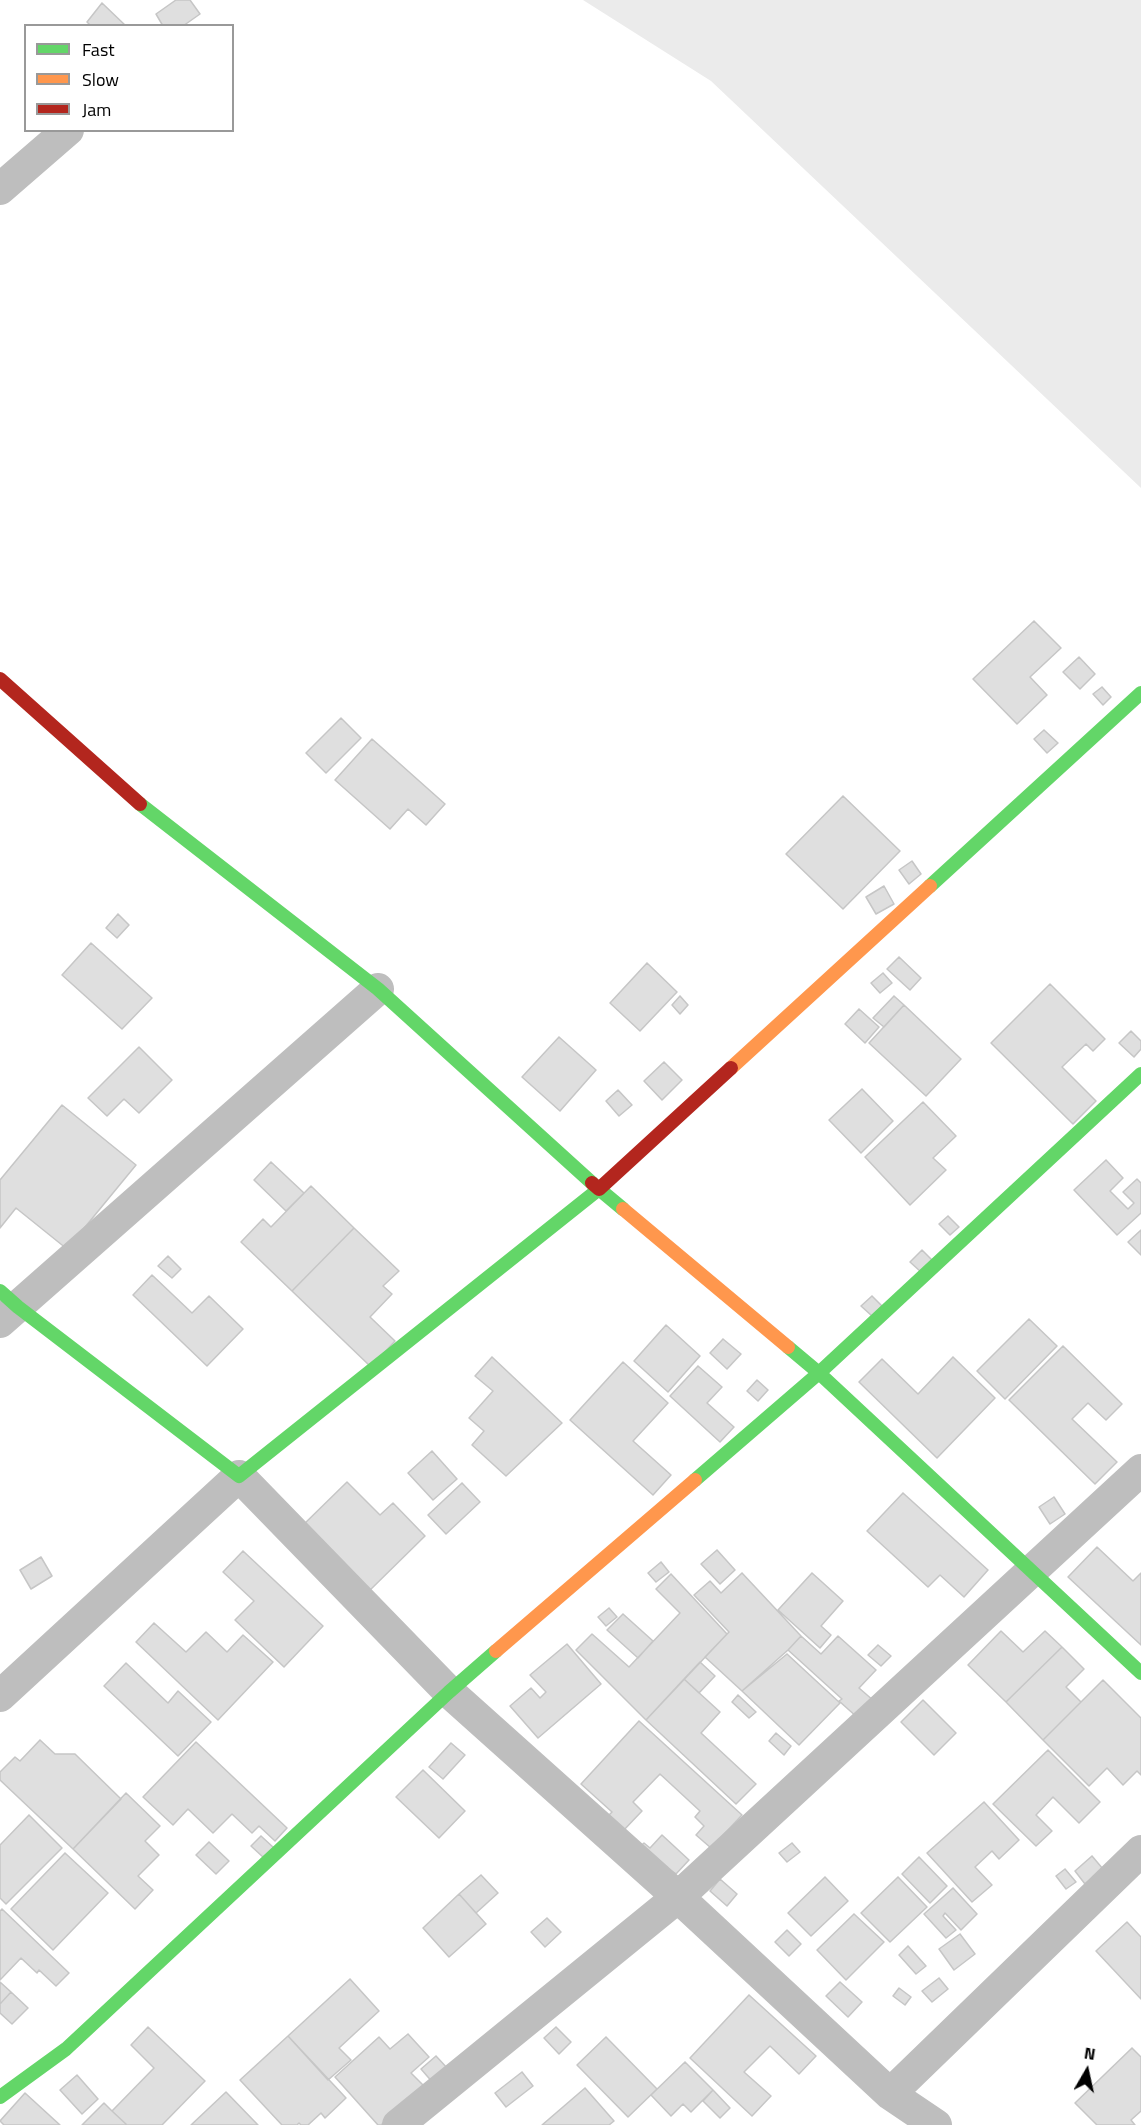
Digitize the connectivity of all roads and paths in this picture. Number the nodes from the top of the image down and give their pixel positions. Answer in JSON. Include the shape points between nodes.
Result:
{"nodes":[{"id":1,"x":66,"y":132,"type":"edge"},
{"id":2,"x":0,"y":189,"type":"edge"},
{"id":3,"x":0,"y":679,"type":"edge"},
{"id":4,"x":1141,"y":693,"type":"edge"},
{"id":5,"x":378,"y":989,"type":"junction"},
{"id":6,"x":1141,"y":1074,"type":"edge"},
{"id":7,"x":599,"y":1189,"type":"junction"},
{"id":8,"x":6,"y":1307,"type":"edge"},
{"id":9,"x":819,"y":1373,"type":"junction"},
{"id":10,"x":1141,"y":1470,"type":"edge"},
{"id":11,"x":239,"y":1476,"type":"junction"},
{"id":12,"x":1031,"y":1572,"type":"junction"},
{"id":13,"x":1141,"y":1673,"type":"edge"},
{"id":14,"x":449,"y":1692,"type":"junction"},
{"id":15,"x":0,"y":1696,"type":"edge"},
{"id":16,"x":1141,"y":1851,"type":"edge"},
{"id":17,"x":678,"y":1897,"type":"junction"},
{"id":18,"x":890,"y":2094,"type":"junction"},
{"id":19,"x":0,"y":2097,"type":"edge"},
{"id":20,"x":399,"y":2125,"type":"edge"},
{"id":21,"x":936,"y":2125,"type":"edge"}],
"edges":[{"from":1,"to":2,"type":"street"},
{"from":3,"to":5,"type":"street","via":[[155,817]]},
{"from":4,"to":7,"type":"street"},
{"from":5,"to":7,"type":"street"},
{"from":5,"to":8,"type":"street"},
{"from":6,"to":9,"type":"street"},
{"from":7,"to":9,"type":"street"},
{"from":7,"to":11,"type":"street"},
{"from":8,"to":11,"type":"street"},
{"from":9,"to":12,"type":"street"},
{"from":9,"to":14,"type":"street"},
{"from":10,"to":12,"type":"street"},
{"from":11,"to":14,"type":"street"},
{"from":11,"to":15,"type":"street"},
{"from":12,"to":13,"type":"street"},
{"from":12,"to":17,"type":"street"},
{"from":14,"to":17,"type":"street"},
{"from":14,"to":19,"type":"street","via":[[66,2049]]},
{"from":16,"to":18,"type":"street"},
{"from":17,"to":18,"type":"street"},
{"from":17,"to":20,"type":"street"},
{"from":18,"to":21,"type":"street"}]}
